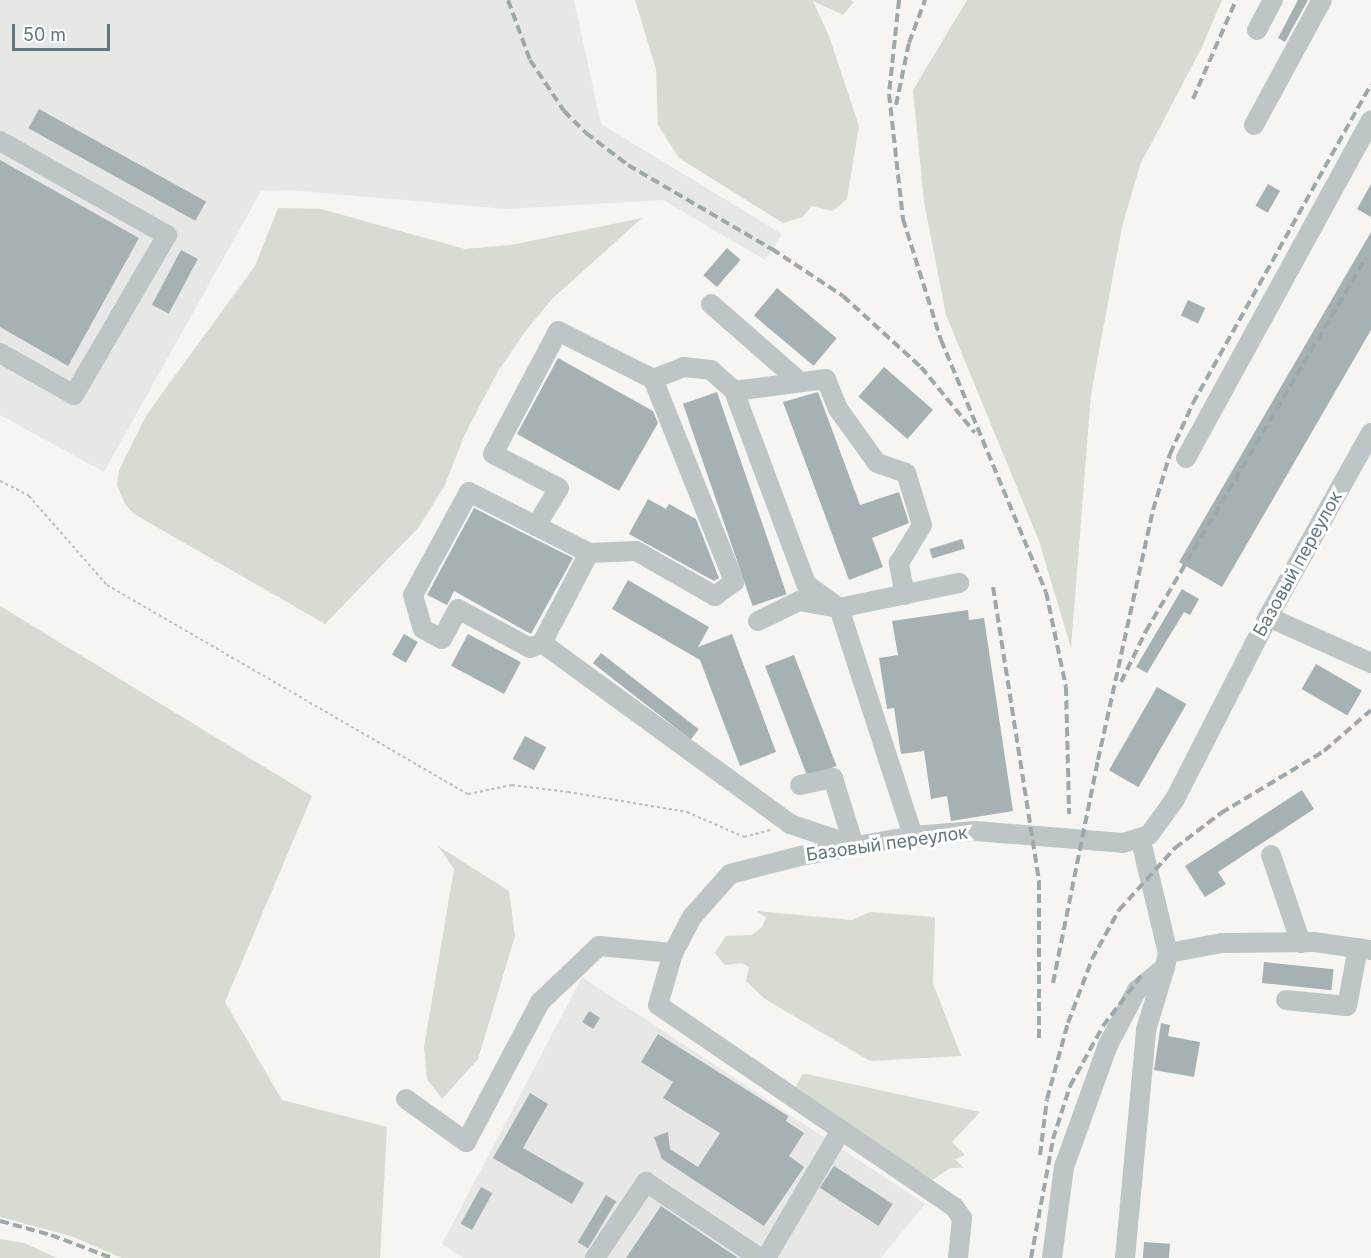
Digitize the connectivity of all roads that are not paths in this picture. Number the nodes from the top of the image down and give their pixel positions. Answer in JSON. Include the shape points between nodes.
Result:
{"nodes":[{"id":1,"x":1273,"y":0,"type":"edge"},
{"id":2,"x":1322,"y":0,"type":"edge"},
{"id":3,"x":1257,"y":30,"type":"dead end"},
{"id":4,"x":1371,"y":120,"type":"edge"},
{"id":5,"x":1254,"y":125,"type":"dead end"},
{"id":6,"x":0,"y":141,"type":"edge"},
{"id":7,"x":711,"y":304,"type":"dead end"},
{"id":8,"x":0,"y":353,"type":"edge"},
{"id":9,"x":653,"y":379,"type":"junction"},
{"id":10,"x":800,"y":382,"type":"junction"},
{"id":11,"x":734,"y":391,"type":"junction"},
{"id":12,"x":1371,"y":433,"type":"edge"},
{"id":13,"x":1186,"y":458,"type":"dead end"},
{"id":14,"x":536,"y":526,"type":"junction"},
{"id":15,"x":589,"y":553,"type":"junction"},
{"id":16,"x":959,"y":583,"type":"dead end"},
{"id":17,"x":905,"y":595,"type":"junction"},
{"id":18,"x":839,"y":609,"type":"junction"},
{"id":19,"x":1268,"y":617,"type":"junction"},
{"id":20,"x":758,"y":621,"type":"dead end"},
{"id":21,"x":542,"y":643,"type":"junction"},
{"id":22,"x":1371,"y":663,"type":"edge"},
{"id":23,"x":800,"y":785,"type":"dead end"},
{"id":24,"x":913,"y":836,"type":"junction"},
{"id":25,"x":1141,"y":841,"type":"junction"},
{"id":26,"x":854,"y":846,"type":"junction"},
{"id":27,"x":1271,"y":855,"type":"dead end"},
{"id":28,"x":1301,"y":943,"type":"junction"},
{"id":29,"x":1364,"y":949,"type":"edge"},
{"id":30,"x":673,"y":953,"type":"junction"},
{"id":31,"x":1167,"y":960,"type":"junction"},
{"id":32,"x":1286,"y":1000,"type":"dead end"},
{"id":33,"x":406,"y":1100,"type":"dead end"},
{"id":34,"x":840,"y":1132,"type":"junction"},
{"id":35,"x":595,"y":1258,"type":"edge"},
{"id":36,"x":760,"y":1258,"type":"edge"},
{"id":37,"x":766,"y":1258,"type":"edge"},
{"id":38,"x":958,"y":1258,"type":"edge"},
{"id":39,"x":1052,"y":1258,"type":"edge"},
{"id":40,"x":1125,"y":1258,"type":"edge"}],
"edges":[{"from":1,"to":3,"type":"street"},
{"from":2,"to":5,"type":"street"},
{"from":4,"to":13,"type":"street"},
{"from":6,"to":8,"type":"street","via":[[167,235],[74,395]]},
{"from":7,"to":10,"type":"street"},
{"from":9,"to":11,"type":"street","via":[[684,367],[711,370]]},
{"from":9,"to":14,"type":"street","via":[[558,331],[493,454],[560,488]]},
{"from":9,"to":15,"type":"street","via":[[734,582],[715,596],[636,551]]},
{"from":10,"to":11,"type":"street"},
{"from":10,"to":17,"type":"street","via":[[826,379],[838,409],[877,463],[906,473],[922,525],[899,562]]},
{"from":11,"to":18,"type":"street","via":[[806,584]]},
{"from":12,"to":19,"type":"street","name":"Базовый переулок"},
{"from":14,"to":15,"type":"street"},
{"from":14,"to":21,"type":"street","via":[[469,492],[413,595],[423,629],[442,639],[458,609],[530,648]]},
{"from":15,"to":21,"type":"street"},
{"from":16,"to":17,"type":"street"},
{"from":17,"to":18,"type":"street"},
{"from":18,"to":20,"type":"street","via":[[799,601]]},
{"from":18,"to":24,"type":"street"},
{"from":19,"to":22,"type":"street"},
{"from":19,"to":25,"type":"street","name":"Базовый переулок","via":[[1175,798],[1158,825]]},
{"from":21,"to":26,"type":"street","via":[[790,824]]},
{"from":23,"to":26,"type":"street","via":[[833,778]]},
{"from":24,"to":25,"type":"street","name":"Базовый переулок","via":[[997,831],[1124,843]]},
{"from":24,"to":26,"type":"street","name":"Базовый переулок"},
{"from":25,"to":31,"type":"street"},
{"from":26,"to":30,"type":"street","name":"Базовый переулок","via":[[730,874],[692,917]]},
{"from":27,"to":28,"type":"street"},
{"from":28,"to":29,"type":"street"},
{"from":28,"to":31,"type":"street","via":[[1222,943]]},
{"from":29,"to":32,"type":"street","via":[[1347,1006]]},
{"from":30,"to":33,"type":"street","via":[[599,946],[540,1002],[466,1142]]},
{"from":30,"to":34,"type":"street","name":"Базовый переулок","via":[[658,1005]]},
{"from":31,"to":39,"type":"street","via":[[1137,990],[1108,1046],[1064,1167]]},
{"from":31,"to":40,"type":"street","via":[[1146,1030]]},
{"from":34,"to":37,"type":"street"},
{"from":34,"to":38,"type":"street","name":"Базовый переулок","via":[[959,1213],[962,1226]]},
{"from":35,"to":36,"type":"street","via":[[646,1182]]}]}
